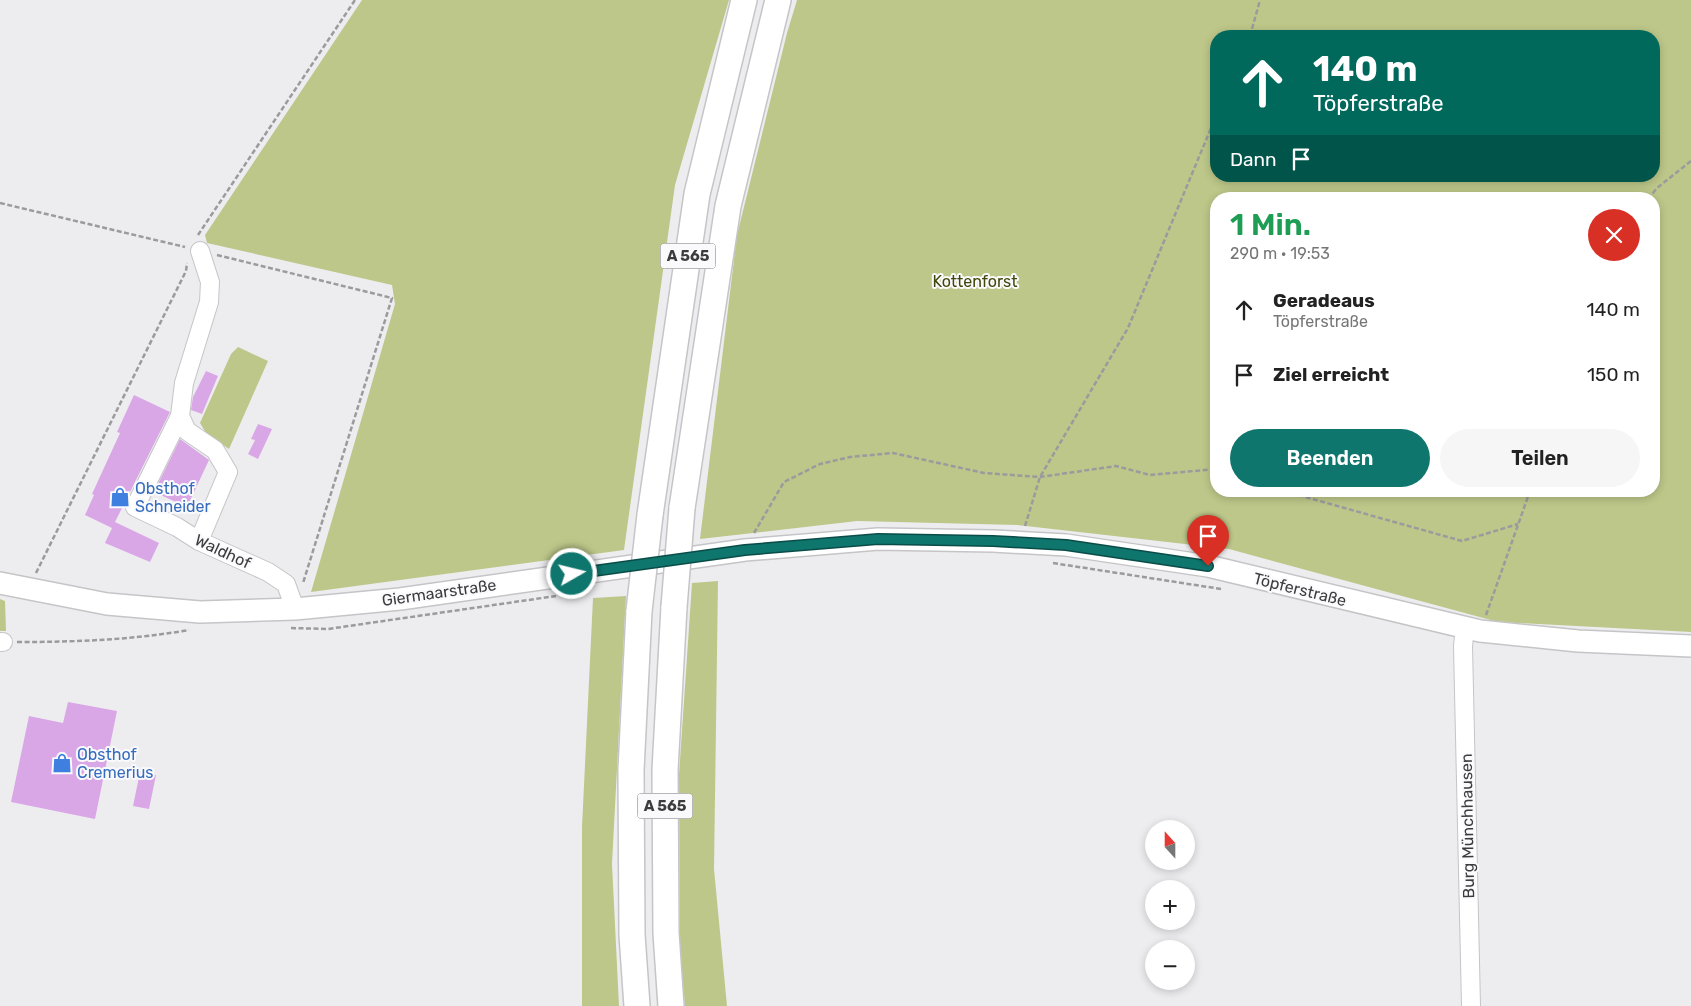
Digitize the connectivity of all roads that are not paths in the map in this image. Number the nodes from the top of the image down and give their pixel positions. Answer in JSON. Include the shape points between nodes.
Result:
{"nodes":[{"id":1,"x":744,"y":0,"type":"edge"},
{"id":2,"x":778,"y":0,"type":"edge"},
{"id":3,"x":195,"y":249,"type":"road end"},
{"id":4,"x":180,"y":416,"type":"junction"},
{"id":5,"x":878,"y":539,"type":"joint"},
{"id":6,"x":199,"y":541,"type":"junction"},
{"id":7,"x":0,"y":583,"type":"edge"},
{"id":8,"x":295,"y":609,"type":"junction"},
{"id":9,"x":1469,"y":635,"type":"junction"},
{"id":10,"x":1691,"y":646,"type":"edge"},
{"id":11,"x":638,"y":1006,"type":"edge"},
{"id":12,"x":671,"y":1006,"type":"edge"},
{"id":13,"x":1471,"y":1006,"type":"edge"}],
"edges":[{"from":1,"to":11,"type":"highway","number":"A 565","bridge":true,"via":[[697,194],[639,611],[630,770],[632,935]]},
{"from":2,"to":12,"type":"highway","number":"A 565","bridge":true,"via":[[728,206],[682,508],[665,770],[666,933]]},
{"from":3,"to":4,"type":"lane","via":[[210,282],[209,302],[184,383]]},
{"from":4,"to":6,"type":"lane","via":[[187,431],[216,450],[228,472]]},
{"from":4,"to":6,"type":"lane","name":"Waldhof","via":[[136,507]]},
{"from":5,"to":8,"type":"main road","name":"Giermaarstraße","via":[[752,549],[400,598]]},
{"from":5,"to":9,"type":"main road","name":"Töpferstraße","via":[[1066,545],[1208,566]]},
{"from":6,"to":8,"type":"lane","name":"Waldhof","via":[[268,572],[286,584]]},
{"from":7,"to":8,"type":"main road","name":"Giermaarstraße","via":[[107,604],[200,612]]},
{"from":9,"to":10,"type":"main road","name":"Töpferstraße"},
{"from":9,"to":13,"type":"lane","name":"Burg Münchhausen"}]}
